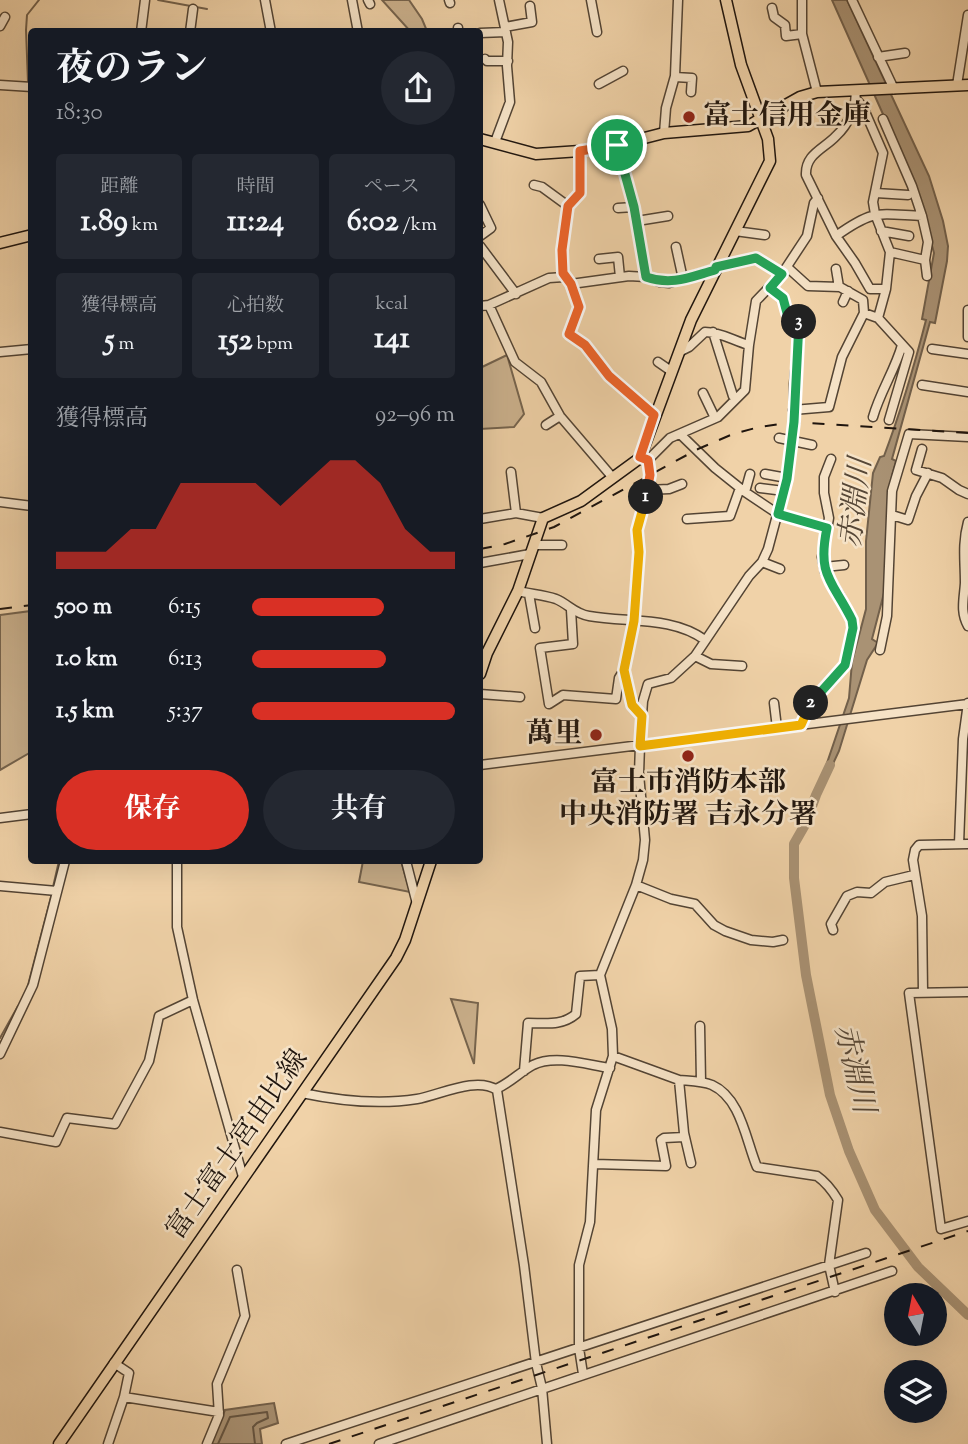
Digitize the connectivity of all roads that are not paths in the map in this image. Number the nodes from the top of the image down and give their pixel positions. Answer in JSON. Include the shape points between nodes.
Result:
{"nodes":[{"id":1,"x":145,"y":0,"type":"edge"},
{"id":2,"x":265,"y":0,"type":"edge"},
{"id":3,"x":352,"y":0,"type":"edge"},
{"id":4,"x":499,"y":0,"type":"edge"},
{"id":5,"x":592,"y":0,"type":"edge"},
{"id":6,"x":678,"y":0,"type":"edge"},
{"id":7,"x":726,"y":0,"type":"edge"},
{"id":8,"x":802,"y":0,"type":"edge"},
{"id":9,"x":852,"y":0,"type":"edge"},
{"id":10,"x":530,"y":6,"type":"dead end"},
{"id":11,"x":772,"y":8,"type":"dead end"},
{"id":12,"x":193,"y":9,"type":"dead end"},
{"id":13,"x":968,"y":15,"type":"edge"},
{"id":14,"x":5,"y":17,"type":"dead end"},
{"id":15,"x":0,"y":26,"type":"edge"},
{"id":16,"x":142,"y":28,"type":"edge"},
{"id":17,"x":191,"y":28,"type":"edge"},
{"id":18,"x":270,"y":28,"type":"edge"},
{"id":19,"x":357,"y":28,"type":"edge"},
{"id":20,"x":506,"y":30,"type":"junction"},
{"id":21,"x":597,"y":32,"type":"dead end"},
{"id":22,"x":483,"y":33,"type":"edge"},
{"id":23,"x":802,"y":34,"type":"junction"},
{"id":24,"x":905,"y":53,"type":"dead end"},
{"id":25,"x":878,"y":57,"type":"junction"},
{"id":26,"x":485,"y":58,"type":"dead end"},
{"id":27,"x":508,"y":61,"type":"junction"},
{"id":28,"x":623,"y":71,"type":"dead end"},
{"id":29,"x":675,"y":77,"type":"junction"},
{"id":30,"x":599,"y":84,"type":"dead end"},
{"id":31,"x":0,"y":85,"type":"edge"},
{"id":32,"x":962,"y":85,"type":"edge"},
{"id":33,"x":28,"y":88,"type":"edge"},
{"id":34,"x":893,"y":89,"type":"junction"},
{"id":35,"x":691,"y":92,"type":"dead end"},
{"id":36,"x":817,"y":92,"type":"junction"},
{"id":37,"x":856,"y":95,"type":"junction"},
{"id":38,"x":883,"y":119,"type":"dead end"},
{"id":39,"x":762,"y":120,"type":"junction"},
{"id":40,"x":664,"y":133,"type":"junction"},
{"id":41,"x":483,"y":140,"type":"edge"},
{"id":42,"x":495,"y":142,"type":"junction"},
{"id":43,"x":617,"y":145,"type":"junction"},
{"id":44,"x":580,"y":151,"type":"junction"},
{"id":45,"x":534,"y":185,"type":"dead end"},
{"id":46,"x":876,"y":194,"type":"junction"},
{"id":47,"x":908,"y":195,"type":"dead end"},
{"id":48,"x":818,"y":198,"type":"junction"},
{"id":49,"x":568,"y":206,"type":"junction"},
{"id":50,"x":634,"y":207,"type":"junction"},
{"id":51,"x":618,"y":208,"type":"dead end"},
{"id":52,"x":483,"y":211,"type":"edge"},
{"id":53,"x":874,"y":214,"type":"junction"},
{"id":54,"x":668,"y":215,"type":"dead end"},
{"id":55,"x":922,"y":216,"type":"junction"},
{"id":56,"x":637,"y":221,"type":"junction"},
{"id":57,"x":735,"y":231,"type":"junction"},
{"id":58,"x":881,"y":231,"type":"junction"},
{"id":59,"x":483,"y":234,"type":"edge"},
{"id":60,"x":28,"y":235,"type":"edge"},
{"id":61,"x":765,"y":236,"type":"dead end"},
{"id":62,"x":836,"y":236,"type":"junction"},
{"id":63,"x":909,"y":236,"type":"dead end"},
{"id":64,"x":0,"y":243,"type":"edge"},
{"id":65,"x":676,"y":247,"type":"dead end"},
{"id":66,"x":483,"y":250,"type":"edge"},
{"id":67,"x":890,"y":252,"type":"junction"},
{"id":68,"x":599,"y":259,"type":"dead end"},
{"id":69,"x":925,"y":260,"type":"junction"},
{"id":70,"x":715,"y":268,"type":"junction"},
{"id":71,"x":836,"y":269,"type":"dead end"},
{"id":72,"x":784,"y":271,"type":"junction"},
{"id":73,"x":564,"y":276,"type":"junction"},
{"id":74,"x":926,"y":276,"type":"dead end"},
{"id":75,"x":620,"y":277,"type":"junction"},
{"id":76,"x":646,"y":277,"type":"junction"},
{"id":77,"x":683,"y":279,"type":"junction"},
{"id":78,"x":571,"y":284,"type":"junction"},
{"id":79,"x":770,"y":288,"type":"junction"},
{"id":80,"x":843,"y":289,"type":"junction"},
{"id":81,"x":886,"y":289,"type":"junction"},
{"id":82,"x":516,"y":294,"type":"junction"},
{"id":83,"x":842,"y":302,"type":"dead end"},
{"id":84,"x":484,"y":305,"type":"edge"},
{"id":85,"x":968,"y":310,"type":"edge"},
{"id":86,"x":864,"y":313,"type":"junction"},
{"id":87,"x":878,"y":318,"type":"junction"},
{"id":88,"x":713,"y":332,"type":"junction"},
{"id":89,"x":968,"y":337,"type":"edge"},
{"id":90,"x":749,"y":345,"type":"junction"},
{"id":91,"x":902,"y":345,"type":"junction"},
{"id":92,"x":28,"y":349,"type":"edge"},
{"id":93,"x":932,"y":349,"type":"dead end"},
{"id":94,"x":0,"y":352,"type":"edge"},
{"id":95,"x":679,"y":352,"type":"junction"},
{"id":96,"x":968,"y":354,"type":"edge"},
{"id":97,"x":658,"y":362,"type":"dead end"},
{"id":98,"x":671,"y":371,"type":"junction"},
{"id":99,"x":922,"y":385,"type":"dead end"},
{"id":100,"x":968,"y":392,"type":"edge"},
{"id":101,"x":703,"y":393,"type":"dead end"},
{"id":102,"x":735,"y":398,"type":"junction"},
{"id":103,"x":793,"y":410,"type":"junction"},
{"id":104,"x":654,"y":415,"type":"junction"},
{"id":105,"x":560,"y":416,"type":"junction"},
{"id":106,"x":873,"y":416,"type":"dead end"},
{"id":107,"x":715,"y":418,"type":"junction"},
{"id":108,"x":889,"y":420,"type":"dead end"},
{"id":109,"x":547,"y":425,"type":"dead end"},
{"id":110,"x":680,"y":434,"type":"junction"},
{"id":111,"x":968,"y":437,"type":"edge"},
{"id":112,"x":779,"y":438,"type":"dead end"},
{"id":113,"x":791,"y":441,"type":"junction"},
{"id":114,"x":812,"y":445,"type":"dead end"},
{"id":115,"x":922,"y":449,"type":"dead end"},
{"id":116,"x":644,"y":458,"type":"junction"},
{"id":117,"x":831,"y":459,"type":"dead end"},
{"id":118,"x":511,"y":472,"type":"dead end"},
{"id":119,"x":928,"y":473,"type":"junction"},
{"id":120,"x":750,"y":474,"type":"dead end"},
{"id":121,"x":765,"y":474,"type":"dead end"},
{"id":122,"x":613,"y":478,"type":"junction"},
{"id":123,"x":787,"y":478,"type":"junction"},
{"id":124,"x":682,"y":484,"type":"dead end"},
{"id":125,"x":760,"y":488,"type":"dead end"},
{"id":126,"x":742,"y":490,"type":"junction"},
{"id":127,"x":647,"y":491,"type":"junction"},
{"id":128,"x":784,"y":491,"type":"junction"},
{"id":129,"x":968,"y":494,"type":"edge"},
{"id":130,"x":0,"y":502,"type":"edge"},
{"id":131,"x":28,"y":506,"type":"edge"},
{"id":132,"x":516,"y":513,"type":"junction"},
{"id":133,"x":778,"y":514,"type":"junction"},
{"id":134,"x":892,"y":514,"type":"junction"},
{"id":135,"x":543,"y":517,"type":"junction"},
{"id":136,"x":483,"y":518,"type":"edge"},
{"id":137,"x":687,"y":519,"type":"dead end"},
{"id":138,"x":968,"y":522,"type":"edge"},
{"id":139,"x":827,"y":528,"type":"junction"},
{"id":140,"x":562,"y":545,"type":"dead end"},
{"id":141,"x":532,"y":550,"type":"junction"},
{"id":142,"x":483,"y":562,"type":"edge"},
{"id":143,"x":762,"y":562,"type":"junction"},
{"id":144,"x":844,"y":565,"type":"dead end"},
{"id":145,"x":824,"y":567,"type":"junction"},
{"id":146,"x":780,"y":569,"type":"dead end"},
{"id":147,"x":524,"y":592,"type":"junction"},
{"id":148,"x":571,"y":610,"type":"junction"},
{"id":149,"x":634,"y":621,"type":"junction"},
{"id":150,"x":968,"y":626,"type":"edge"},
{"id":151,"x":535,"y":628,"type":"dead end"},
{"id":152,"x":705,"y":640,"type":"junction"},
{"id":153,"x":880,"y":650,"type":"dead end"},
{"id":154,"x":695,"y":656,"type":"junction"},
{"id":155,"x":483,"y":665,"type":"edge"},
{"id":156,"x":742,"y":666,"type":"dead end"},
{"id":157,"x":624,"y":670,"type":"junction"},
{"id":158,"x":483,"y":694,"type":"edge"},
{"id":159,"x":520,"y":697,"type":"dead end"},
{"id":160,"x":775,"y":703,"type":"dead end"},
{"id":161,"x":968,"y":704,"type":"edge"},
{"id":162,"x":642,"y":716,"type":"junction"},
{"id":163,"x":801,"y":725,"type":"junction"},
{"id":164,"x":777,"y":728,"type":"junction"},
{"id":165,"x":640,"y":746,"type":"junction"},
{"id":166,"x":483,"y":765,"type":"edge"},
{"id":167,"x":28,"y":814,"type":"edge"},
{"id":168,"x":0,"y":818,"type":"edge"},
{"id":169,"x":963,"y":844,"type":"edge"},
{"id":170,"x":64,"y":864,"type":"edge"},
{"id":171,"x":177,"y":864,"type":"edge"},
{"id":172,"x":407,"y":864,"type":"edge"},
{"id":173,"x":430,"y":864,"type":"edge"},
{"id":174,"x":914,"y":874,"type":"junction"},
{"id":175,"x":636,"y":885,"type":"junction"},
{"id":176,"x":0,"y":886,"type":"edge"},
{"id":177,"x":57,"y":891,"type":"junction"},
{"id":178,"x":417,"y":904,"type":"junction"},
{"id":179,"x":833,"y":930,"type":"dead end"},
{"id":180,"x":783,"y":940,"type":"dead end"},
{"id":181,"x":600,"y":975,"type":"junction"},
{"id":182,"x":923,"y":992,"type":"junction"},
{"id":183,"x":968,"y":992,"type":"edge"},
{"id":184,"x":193,"y":1000,"type":"junction"},
{"id":185,"x":700,"y":1026,"type":"dead end"},
{"id":186,"x":0,"y":1054,"type":"edge"},
{"id":187,"x":612,"y":1056,"type":"junction"},
{"id":188,"x":610,"y":1068,"type":"junction"},
{"id":189,"x":524,"y":1072,"type":"junction"},
{"id":190,"x":679,"y":1080,"type":"junction"},
{"id":191,"x":701,"y":1082,"type":"junction"},
{"id":192,"x":496,"y":1089,"type":"junction"},
{"id":193,"x":302,"y":1093,"type":"junction"},
{"id":194,"x":0,"y":1132,"type":"edge"},
{"id":195,"x":684,"y":1136,"type":"junction"},
{"id":196,"x":691,"y":1163,"type":"dead end"},
{"id":197,"x":594,"y":1164,"type":"junction"},
{"id":198,"x":243,"y":1177,"type":"junction"},
{"id":199,"x":968,"y":1221,"type":"edge"},
{"id":200,"x":866,"y":1253,"type":"dead end"},
{"id":201,"x":829,"y":1265,"type":"junction"},
{"id":202,"x":237,"y":1270,"type":"dead end"},
{"id":203,"x":892,"y":1271,"type":"dead end"},
{"id":204,"x":835,"y":1292,"type":"junction"},
{"id":205,"x":579,"y":1348,"type":"junction"},
{"id":206,"x":114,"y":1363,"type":"junction"},
{"id":207,"x":536,"y":1363,"type":"junction"},
{"id":208,"x":583,"y":1374,"type":"junction"},
{"id":209,"x":542,"y":1388,"type":"junction"},
{"id":210,"x":124,"y":1396,"type":"junction"},
{"id":211,"x":219,"y":1412,"type":"junction"},
{"id":212,"x":59,"y":1444,"type":"edge"},
{"id":213,"x":108,"y":1444,"type":"edge"},
{"id":214,"x":207,"y":1444,"type":"edge"},
{"id":215,"x":286,"y":1444,"type":"edge"},
{"id":216,"x":379,"y":1444,"type":"edge"},
{"id":217,"x":547,"y":1444,"type":"edge"}],
"edges":[{"from":1,"to":16,"type":"street"},
{"from":2,"to":18,"type":"street"},
{"from":3,"to":19,"type":"street"},
{"from":4,"to":20,"type":"street"},
{"from":5,"to":21,"type":"street"},
{"from":6,"to":29,"type":"street"},
{"from":7,"to":39,"type":"main road","via":[[741,65]]},
{"from":8,"to":23,"type":"street"},
{"from":9,"to":25,"type":"street"},
{"from":10,"to":20,"type":"street","via":[[532,22]]},
{"from":11,"to":23,"type":"street","via":[[785,25],[786,36]]},
{"from":12,"to":17,"type":"street"},
{"from":13,"to":32,"type":"street"},
{"from":14,"to":15,"type":"street"},
{"from":20,"to":22,"type":"street"},
{"from":20,"to":27,"type":"street"},
{"from":23,"to":36,"type":"street"},
{"from":24,"to":25,"type":"street"},
{"from":25,"to":34,"type":"street"},
{"from":26,"to":27,"type":"street"},
{"from":27,"to":42,"type":"street","via":[[510,102]]},
{"from":28,"to":30,"type":"street"},
{"from":29,"to":35,"type":"street","via":[[692,78]]},
{"from":29,"to":40,"type":"street"},
{"from":31,"to":33,"type":"street"},
{"from":32,"to":34,"type":"main road"},
{"from":34,"to":37,"type":"main road"},
{"from":36,"to":37,"type":"main road"},
{"from":36,"to":39,"type":"main road","via":[[800,96]]},
{"from":37,"to":46,"type":"street","via":[[883,153]]},
{"from":37,"to":48,"type":"street","via":[[838,136],[811,155],[806,166],[808,182]]},
{"from":38,"to":55,"type":"street"},
{"from":39,"to":40,"type":"main road","via":[[748,126]]},
{"from":39,"to":57,"type":"main road","via":[[770,161]]},
{"from":40,"to":43,"type":"main road"},
{"from":41,"to":42,"type":"main road"},
{"from":42,"to":44,"type":"main road","via":[[536,153]]},
{"from":43,"to":44,"type":"main road"},
{"from":43,"to":50,"type":"street"},
{"from":44,"to":49,"type":"street","via":[[580,193]]},
{"from":45,"to":49,"type":"street"},
{"from":46,"to":47,"type":"street"},
{"from":46,"to":53,"type":"street"},
{"from":48,"to":62,"type":"street"},
{"from":48,"to":72,"type":"street","via":[[810,229]]},
{"from":49,"to":73,"type":"street"},
{"from":50,"to":51,"type":"street"},
{"from":50,"to":56,"type":"street"},
{"from":52,"to":59,"type":"street","via":[[491,228]]},
{"from":53,"to":55,"type":"street"},
{"from":53,"to":58,"type":"street"},
{"from":53,"to":62,"type":"street"},
{"from":54,"to":56,"type":"street"},
{"from":55,"to":69,"type":"street","via":[[928,242]]},
{"from":56,"to":76,"type":"street"},
{"from":57,"to":61,"type":"street"},
{"from":57,"to":70,"type":"main road"},
{"from":58,"to":63,"type":"street"},
{"from":58,"to":67,"type":"street"},
{"from":60,"to":64,"type":"main road"},
{"from":62,"to":81,"type":"street","via":[[870,289]]},
{"from":65,"to":77,"type":"street"},
{"from":66,"to":82,"type":"street"},
{"from":67,"to":69,"type":"street"},
{"from":67,"to":81,"type":"street"},
{"from":68,"to":75,"type":"street","via":[[618,257]]},
{"from":69,"to":74,"type":"street"},
{"from":70,"to":72,"type":"street","via":[[756,258]]},
{"from":70,"to":77,"type":"street"},
{"from":70,"to":95,"type":"main road"},
{"from":71,"to":80,"type":"street"},
{"from":72,"to":79,"type":"street"},
{"from":72,"to":80,"type":"street","via":[[808,286]]},
{"from":73,"to":78,"type":"street"},
{"from":73,"to":82,"type":"street"},
{"from":75,"to":76,"type":"street"},
{"from":75,"to":78,"type":"street"},
{"from":76,"to":77,"type":"street","via":[[669,283]]},
{"from":78,"to":104,"type":"street","via":[[579,307],[569,334]]},
{"from":79,"to":90,"type":"street","via":[[757,301]]},
{"from":79,"to":103,"type":"street","via":[[800,323]]},
{"from":80,"to":83,"type":"street"},
{"from":80,"to":86,"type":"street","via":[[863,300]]},
{"from":81,"to":87,"type":"street"},
{"from":82,"to":84,"type":"street"},
{"from":84,"to":105,"type":"street","via":[[515,362],[541,382]]},
{"from":85,"to":89,"type":"street"},
{"from":86,"to":87,"type":"street"},
{"from":86,"to":103,"type":"street","via":[[842,357],[828,407]]},
{"from":87,"to":91,"type":"street"},
{"from":88,"to":90,"type":"street"},
{"from":88,"to":95,"type":"street","via":[[705,332]]},
{"from":88,"to":102,"type":"street"},
{"from":90,"to":102,"type":"street","via":[[745,390]]},
{"from":91,"to":106,"type":"street"},
{"from":91,"to":108,"type":"street","via":[[909,352]]},
{"from":92,"to":94,"type":"street"},
{"from":93,"to":96,"type":"street"},
{"from":95,"to":98,"type":"main road"},
{"from":97,"to":98,"type":"street"},
{"from":98,"to":104,"type":"main road"},
{"from":99,"to":100,"type":"street"},
{"from":101,"to":107,"type":"street"},
{"from":102,"to":107,"type":"street"},
{"from":103,"to":113,"type":"street"},
{"from":104,"to":116,"type":"main road"},
{"from":105,"to":109,"type":"street"},
{"from":105,"to":122,"type":"street"},
{"from":107,"to":110,"type":"street"},
{"from":110,"to":116,"type":"street"},
{"from":110,"to":126,"type":"street"},
{"from":111,"to":134,"type":"street","via":[[909,433],[892,491]]},
{"from":112,"to":113,"type":"street"},
{"from":113,"to":114,"type":"street"},
{"from":113,"to":123,"type":"street"},
{"from":115,"to":119,"type":"street","via":[[916,470]]},
{"from":116,"to":122,"type":"main road"},
{"from":116,"to":127,"type":"street","via":[[650,475]]},
{"from":117,"to":139,"type":"street","via":[[824,477]]},
{"from":118,"to":132,"type":"street"},
{"from":119,"to":129,"type":"street"},
{"from":119,"to":134,"type":"street","via":[[908,520]]},
{"from":120,"to":126,"type":"street"},
{"from":121,"to":123,"type":"street"},
{"from":122,"to":135,"type":"main road","via":[[581,501]]},
{"from":123,"to":128,"type":"street"},
{"from":124,"to":127,"type":"street"},
{"from":125,"to":128,"type":"street"},
{"from":126,"to":133,"type":"street"},
{"from":126,"to":137,"type":"street","via":[[730,516]]},
{"from":127,"to":149,"type":"street","via":[[637,530]]},
{"from":128,"to":133,"type":"street"},
{"from":130,"to":131,"type":"street"},
{"from":132,"to":135,"type":"street"},
{"from":132,"to":136,"type":"street"},
{"from":133,"to":139,"type":"street"},
{"from":133,"to":143,"type":"street"},
{"from":134,"to":153,"type":"street","via":[[887,616]]},
{"from":135,"to":141,"type":"main road"},
{"from":138,"to":150,"type":"street","via":[[962,551],[962,608]]},
{"from":139,"to":145,"type":"street"},
{"from":140,"to":141,"type":"street"},
{"from":141,"to":142,"type":"street"},
{"from":141,"to":147,"type":"main road"},
{"from":143,"to":146,"type":"street"},
{"from":143,"to":152,"type":"street"},
{"from":144,"to":145,"type":"street"},
{"from":145,"to":163,"type":"street","via":[[853,628],[845,665],[812,702]]},
{"from":147,"to":148,"type":"street","via":[[556,599]]},
{"from":147,"to":151,"type":"street"},
{"from":147,"to":155,"type":"main road"},
{"from":148,"to":149,"type":"street"},
{"from":148,"to":157,"type":"street","via":[[573,644],[540,648],[548,704],[563,695],[617,699]]},
{"from":149,"to":152,"type":"street","via":[[682,628]]},
{"from":149,"to":157,"type":"street"},
{"from":152,"to":154,"type":"street"},
{"from":154,"to":156,"type":"street","via":[[711,664]]},
{"from":154,"to":162,"type":"street","via":[[671,678],[648,684]]},
{"from":157,"to":162,"type":"street","via":[[632,705]]},
{"from":158,"to":159,"type":"street"},
{"from":160,"to":164,"type":"street"},
{"from":161,"to":163,"type":"street"},
{"from":161,"to":169,"type":"street","via":[[963,739]]},
{"from":162,"to":165,"type":"street"},
{"from":163,"to":164,"type":"street"},
{"from":164,"to":165,"type":"street"},
{"from":165,"to":166,"type":"street"},
{"from":165,"to":175,"type":"street","via":[[645,841]]},
{"from":167,"to":168,"type":"street"},
{"from":169,"to":174,"type":"street","via":[[919,845]]},
{"from":170,"to":177,"type":"street"},
{"from":171,"to":184,"type":"street","via":[[177,927]]},
{"from":172,"to":178,"type":"street"},
{"from":173,"to":178,"type":"main road","name":"富士富士宮由比線"},
{"from":174,"to":179,"type":"street","via":[[885,882],[871,893],[847,896],[831,923]]},
{"from":174,"to":182,"type":"street","via":[[922,916]]},
{"from":175,"to":180,"type":"street","via":[[695,904],[725,931],[751,940]]},
{"from":175,"to":181,"type":"street"},
{"from":176,"to":177,"type":"street"},
{"from":177,"to":186,"type":"street","via":[[33,985]]},
{"from":178,"to":193,"type":"main road","name":"富士富士宮由比線","via":[[396,958]]},
{"from":181,"to":187,"type":"street","via":[[612,1029]]},
{"from":181,"to":189,"type":"street","via":[[580,976],[576,1014],[569,1020],[528,1023]]},
{"from":182,"to":183,"type":"street"},
{"from":182,"to":199,"type":"street","via":[[909,993],[941,1230]]},
{"from":184,"to":194,"type":"street","via":[[159,1016],[149,1061],[115,1124],[67,1118],[56,1142]]},
{"from":184,"to":198,"type":"street"},
{"from":185,"to":191,"type":"street"},
{"from":187,"to":188,"type":"street"},
{"from":187,"to":190,"type":"street"},
{"from":188,"to":189,"type":"street","via":[[545,1061]]},
{"from":188,"to":197,"type":"street","via":[[596,1111]]},
{"from":189,"to":192,"type":"street"},
{"from":190,"to":191,"type":"street"},
{"from":190,"to":195,"type":"street"},
{"from":191,"to":201,"type":"street","via":[[721,1090],[731,1103],[757,1167],[817,1176],[833,1191],[838,1200]]},
{"from":192,"to":193,"type":"street","via":[[475,1086],[394,1101]]},
{"from":192,"to":207,"type":"street"},
{"from":193,"to":198,"type":"main road","name":"富士富士宮由比線"},
{"from":195,"to":196,"type":"street"},
{"from":195,"to":197,"type":"street","via":[[661,1140],[666,1166]]},
{"from":197,"to":205,"type":"street","via":[[590,1222],[579,1265]]},
{"from":198,"to":206,"type":"main road","name":"富士富士宮由比線"},
{"from":200,"to":201,"type":"street"},
{"from":201,"to":204,"type":"street"},
{"from":201,"to":205,"type":"street"},
{"from":202,"to":211,"type":"street","via":[[244,1316],[217,1384]]},
{"from":203,"to":204,"type":"street"},
{"from":204,"to":208,"type":"street"},
{"from":205,"to":207,"type":"street"},
{"from":205,"to":208,"type":"street"},
{"from":206,"to":210,"type":"street","via":[[129,1373]]},
{"from":206,"to":212,"type":"main road","name":"富士富士宮由比線"},
{"from":207,"to":209,"type":"street"},
{"from":207,"to":215,"type":"street"},
{"from":208,"to":209,"type":"street"},
{"from":209,"to":216,"type":"street"},
{"from":209,"to":217,"type":"street"},
{"from":210,"to":211,"type":"street"},
{"from":210,"to":213,"type":"street"},
{"from":211,"to":214,"type":"street"}]}
